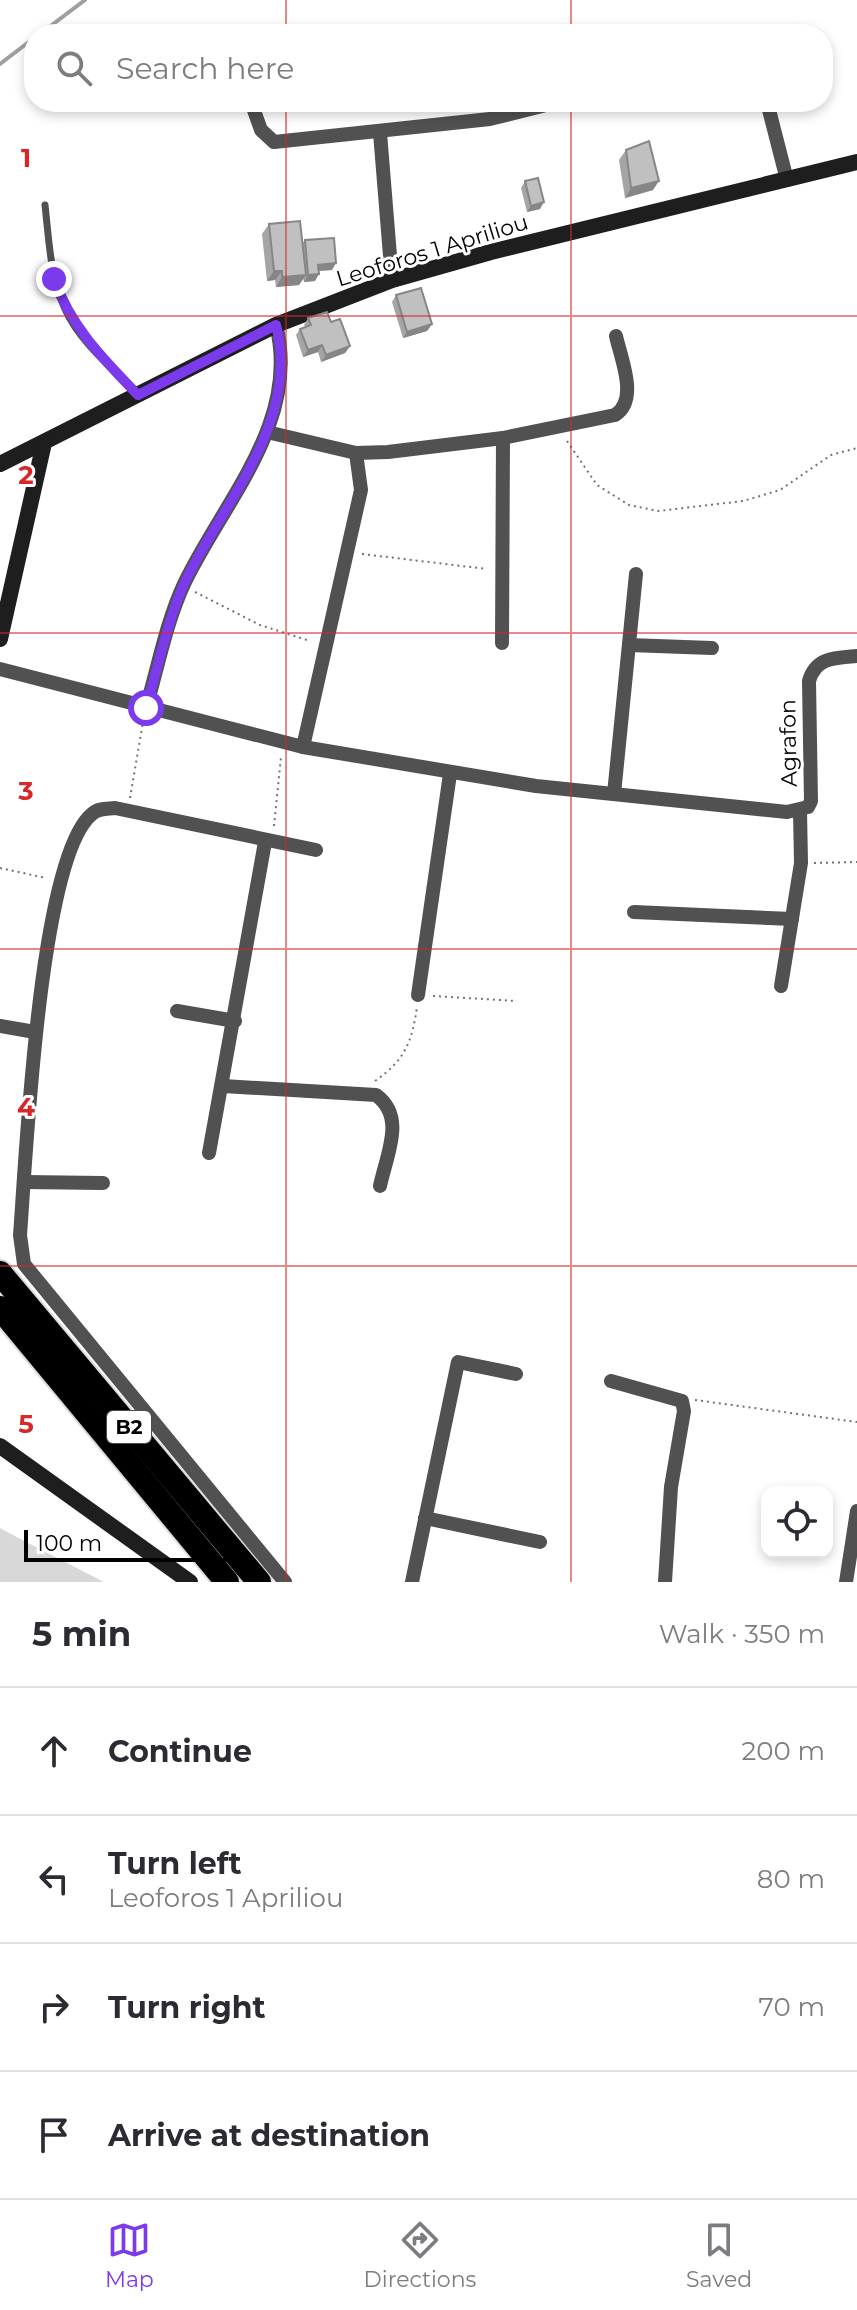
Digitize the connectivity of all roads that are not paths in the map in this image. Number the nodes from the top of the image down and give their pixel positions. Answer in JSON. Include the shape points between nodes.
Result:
{"nodes":[{"id":1,"x":255,"y":112,"type":"edge"},
{"id":2,"x":518,"y":112,"type":"edge"},
{"id":3,"x":770,"y":112,"type":"edge"},
{"id":4,"x":380,"y":133,"type":"junction"},
{"id":5,"x":857,"y":162,"type":"edge"},
{"id":6,"x":787,"y":180,"type":"junction"},
{"id":7,"x":45,"y":205,"type":"dead end"},
{"id":8,"x":392,"y":280,"type":"junction"},
{"id":9,"x":276,"y":325,"type":"junction"},
{"id":10,"x":616,"y":336,"type":"dead end"},
{"id":11,"x":138,"y":395,"type":"junction"},
{"id":12,"x":267,"y":432,"type":"junction"},
{"id":13,"x":503,"y":438,"type":"junction"},
{"id":14,"x":44,"y":443,"type":"junction"},
{"id":15,"x":356,"y":453,"type":"junction"},
{"id":16,"x":0,"y":464,"type":"edge"},
{"id":17,"x":636,"y":574,"type":"dead end"},
{"id":18,"x":4,"y":607,"type":"edge"},
{"id":19,"x":0,"y":639,"type":"edge"},
{"id":20,"x":502,"y":643,"type":"dead end"},
{"id":21,"x":629,"y":645,"type":"junction"},
{"id":22,"x":712,"y":648,"type":"dead end"},
{"id":23,"x":857,"y":656,"type":"edge"},
{"id":24,"x":0,"y":669,"type":"edge"},
{"id":25,"x":146,"y":708,"type":"junction"},
{"id":26,"x":303,"y":747,"type":"junction"},
{"id":27,"x":450,"y":774,"type":"junction"},
{"id":28,"x":614,"y":794,"type":"junction"},
{"id":29,"x":800,"y":811,"type":"junction"},
{"id":30,"x":268,"y":842,"type":"junction"},
{"id":31,"x":316,"y":850,"type":"dead end"},
{"id":32,"x":634,"y":912,"type":"dead end"},
{"id":33,"x":792,"y":919,"type":"junction"},
{"id":34,"x":781,"y":986,"type":"dead end"},
{"id":35,"x":418,"y":995,"type":"road end"},
{"id":36,"x":177,"y":1011,"type":"dead end"},
{"id":37,"x":235,"y":1021,"type":"junction"},
{"id":38,"x":0,"y":1026,"type":"edge"},
{"id":39,"x":35,"y":1032,"type":"junction"},
{"id":40,"x":223,"y":1086,"type":"junction"},
{"id":41,"x":209,"y":1153,"type":"dead end"},
{"id":42,"x":24,"y":1182,"type":"junction"},
{"id":43,"x":103,"y":1183,"type":"dead end"},
{"id":44,"x":380,"y":1186,"type":"dead end"},
{"id":45,"x":0,"y":1273,"type":"edge"},
{"id":46,"x":0,"y":1308,"type":"edge"},
{"id":47,"x":516,"y":1374,"type":"dead end"},
{"id":48,"x":611,"y":1381,"type":"dead end"},
{"id":49,"x":0,"y":1446,"type":"edge"},
{"id":50,"x":857,"y":1511,"type":"edge"},
{"id":51,"x":425,"y":1518,"type":"junction"},
{"id":52,"x":540,"y":1542,"type":"dead end"},
{"id":53,"x":171,"y":1575,"type":"edge"},
{"id":54,"x":190,"y":1582,"type":"edge"},
{"id":55,"x":227,"y":1582,"type":"edge"},
{"id":56,"x":259,"y":1582,"type":"edge"},
{"id":57,"x":285,"y":1582,"type":"edge"},
{"id":58,"x":412,"y":1582,"type":"edge"},
{"id":59,"x":665,"y":1582,"type":"edge"},
{"id":60,"x":846,"y":1582,"type":"edge"}],
"edges":[{"from":1,"to":4,"type":"street","via":[[261,130],[274,142]]},
{"from":2,"to":4,"type":"street"},
{"from":3,"to":6,"type":"street"},
{"from":4,"to":8,"type":"street"},
{"from":5,"to":6,"type":"main road","name":"Leoforos 1 Apriliou"},
{"from":6,"to":8,"type":"main road","name":"Leoforos 1 Apriliou"},
{"from":7,"to":11,"type":"lane","via":[[54,279],[65,311]]},
{"from":8,"to":9,"type":"main road","name":"Leoforos 1 Apriliou"},
{"from":9,"to":11,"type":"main road","name":"Leoforos 1 Apriliou"},
{"from":9,"to":12,"type":"street","via":[[282,378]]},
{"from":10,"to":13,"type":"street","via":[[629,399],[624,409]]},
{"from":11,"to":14,"type":"main road","name":"Leoforos 1 Apriliou"},
{"from":12,"to":15,"type":"street"},
{"from":12,"to":25,"type":"street","via":[[183,586]]},
{"from":13,"to":15,"type":"street"},
{"from":13,"to":20,"type":"street"},
{"from":14,"to":16,"type":"main road","name":"Leoforos 1 Apriliou"},
{"from":14,"to":18,"type":"main road"},
{"from":15,"to":26,"type":"street","via":[[361,490]]},
{"from":17,"to":21,"type":"street"},
{"from":18,"to":19,"type":"main road"},
{"from":21,"to":22,"type":"street"},
{"from":21,"to":28,"type":"street"},
{"from":23,"to":29,"type":"street","name":"Agrafon","via":[[831,658],[812,670],[811,801]]},
{"from":24,"to":25,"type":"street"},
{"from":25,"to":26,"type":"street"},
{"from":26,"to":27,"type":"street"},
{"from":27,"to":28,"type":"street"},
{"from":27,"to":35,"type":"street"},
{"from":28,"to":29,"type":"street"},
{"from":29,"to":33,"type":"street","via":[[801,863]]},
{"from":30,"to":31,"type":"street"},
{"from":30,"to":37,"type":"street"},
{"from":30,"to":39,"type":"street","via":[[115,808],[92,813],[82,825],[62,881]]},
{"from":32,"to":33,"type":"street"},
{"from":33,"to":34,"type":"street"},
{"from":36,"to":37,"type":"street"},
{"from":37,"to":40,"type":"street"},
{"from":38,"to":39,"type":"street"},
{"from":39,"to":42,"type":"street"},
{"from":40,"to":41,"type":"street"},
{"from":40,"to":44,"type":"street","via":[[376,1095],[394,1116]]},
{"from":42,"to":43,"type":"street"},
{"from":42,"to":57,"type":"street","via":[[24,1264]]},
{"from":45,"to":56,"type":"highway","number":"B2"},
{"from":46,"to":55,"type":"highway","number":"B2"},
{"from":47,"to":51,"type":"street","via":[[458,1362]]},
{"from":48,"to":59,"type":"street","via":[[682,1401]]},
{"from":49,"to":53,"type":"main road"},
{"from":50,"to":60,"type":"street"},
{"from":51,"to":52,"type":"street"},
{"from":51,"to":58,"type":"street"},
{"from":53,"to":54,"type":"main road"}]}
